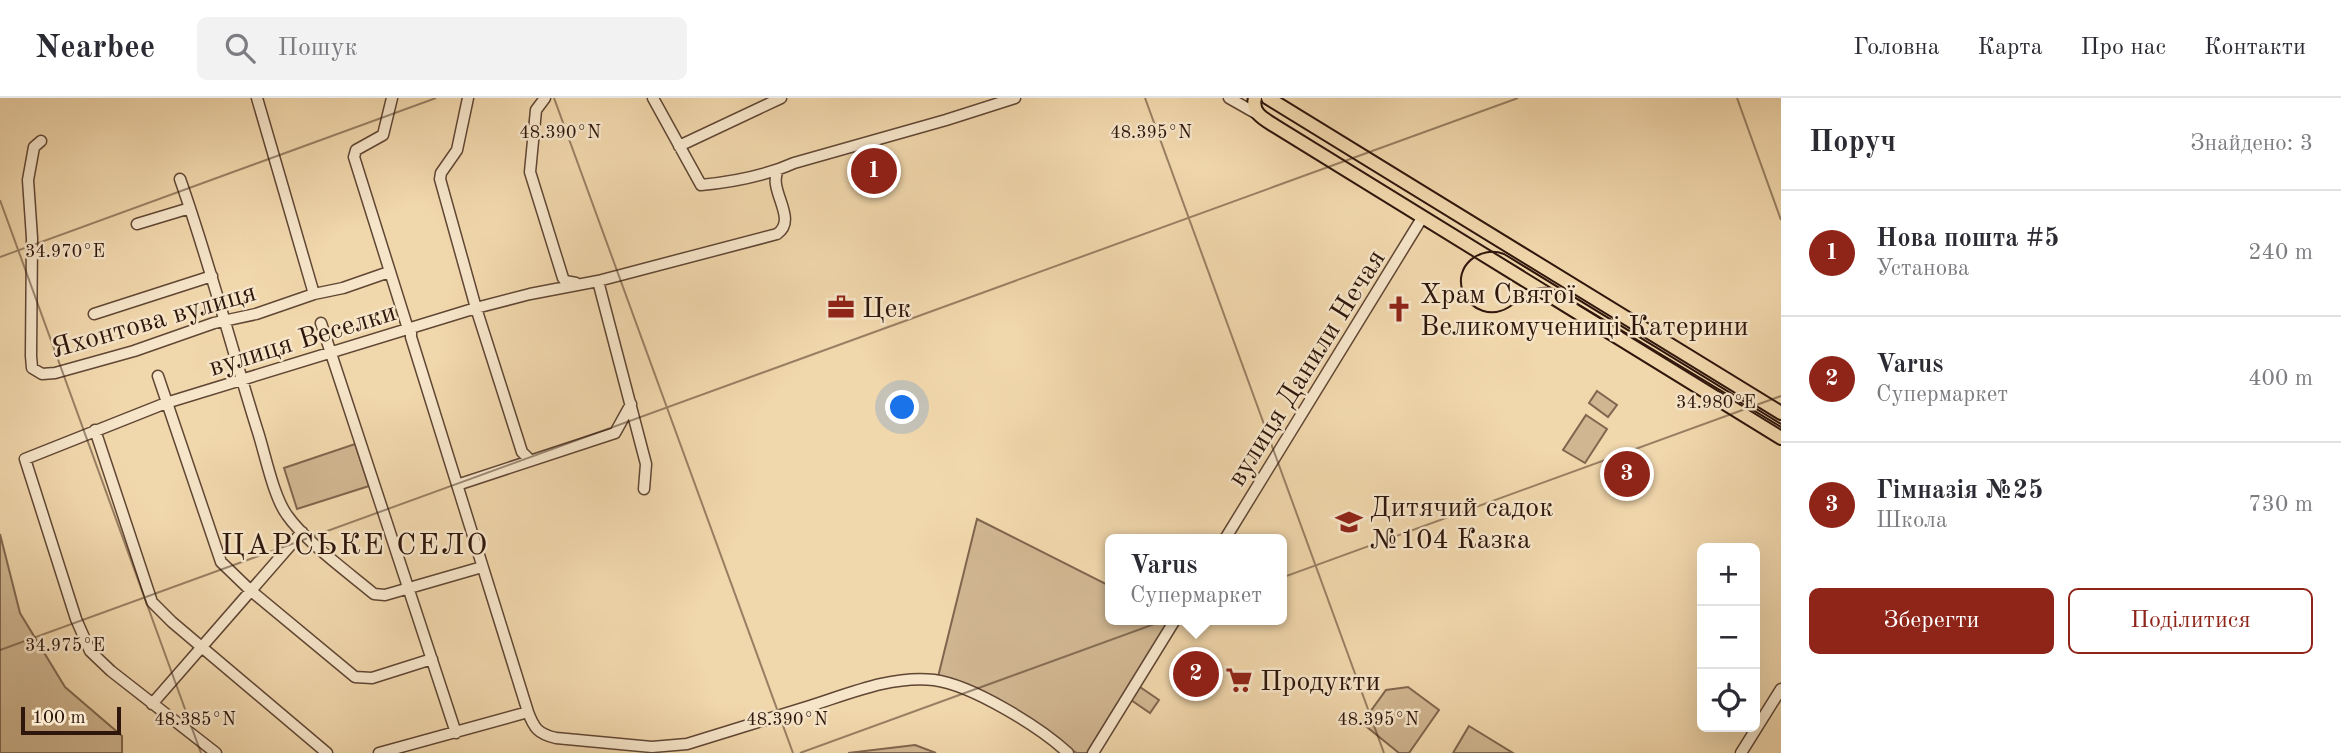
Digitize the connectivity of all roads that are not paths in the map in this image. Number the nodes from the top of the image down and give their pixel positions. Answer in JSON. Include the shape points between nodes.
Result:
{"nodes":[{"id":1,"x":257,"y":98,"type":"edge"},
{"id":2,"x":392,"y":98,"type":"edge"},
{"id":3,"x":468,"y":98,"type":"edge"},
{"id":4,"x":545,"y":98,"type":"edge"},
{"id":5,"x":653,"y":98,"type":"edge"},
{"id":6,"x":781,"y":98,"type":"edge"},
{"id":7,"x":1015,"y":98,"type":"edge"},
{"id":8,"x":1229,"y":98,"type":"edge"},
{"id":9,"x":1255,"y":98,"type":"edge"},
{"id":10,"x":1268,"y":98,"type":"edge"},
{"id":11,"x":990,"y":102,"type":"edge"},
{"id":12,"x":1259,"y":116,"type":"junction"},
{"id":13,"x":41,"y":141,"type":"dead end"},
{"id":14,"x":679,"y":146,"type":"junction"},
{"id":15,"x":778,"y":170,"type":"junction"},
{"id":16,"x":180,"y":179,"type":"dead end"},
{"id":17,"x":1412,"y":185,"type":"junction"},
{"id":18,"x":1401,"y":205,"type":"junction"},
{"id":19,"x":190,"y":208,"type":"junction"},
{"id":20,"x":1422,"y":218,"type":"junction"},
{"id":21,"x":137,"y":224,"type":"dead end"},
{"id":22,"x":389,"y":272,"type":"junction"},
{"id":23,"x":212,"y":276,"type":"junction"},
{"id":24,"x":598,"y":281,"type":"junction"},
{"id":25,"x":581,"y":284,"type":"junction"},
{"id":26,"x":314,"y":294,"type":"junction"},
{"id":27,"x":476,"y":308,"type":"junction"},
{"id":28,"x":94,"y":314,"type":"dead end"},
{"id":29,"x":227,"y":322,"type":"junction"},
{"id":30,"x":321,"y":323,"type":"dead end"},
{"id":31,"x":409,"y":329,"type":"junction"},
{"id":32,"x":330,"y":352,"type":"junction"},
{"id":33,"x":158,"y":376,"type":"dead end"},
{"id":34,"x":242,"y":380,"type":"junction"},
{"id":35,"x":166,"y":403,"type":"junction"},
{"id":36,"x":631,"y":404,"type":"junction"},
{"id":37,"x":1781,"y":413,"type":"edge"},
{"id":38,"x":95,"y":430,"type":"junction"},
{"id":39,"x":1781,"y":438,"type":"edge"},
{"id":40,"x":530,"y":460,"type":"junction"},
{"id":41,"x":457,"y":485,"type":"junction"},
{"id":42,"x":644,"y":489,"type":"dead end"},
{"id":43,"x":302,"y":532,"type":"junction"},
{"id":44,"x":1228,"y":534,"type":"edge"},
{"id":45,"x":482,"y":567,"type":"junction"},
{"id":46,"x":408,"y":588,"type":"junction"},
{"id":47,"x":250,"y":590,"type":"junction"},
{"id":48,"x":1172,"y":625,"type":"edge"},
{"id":49,"x":202,"y":648,"type":"junction"},
{"id":50,"x":432,"y":659,"type":"junction"},
{"id":51,"x":1781,"y":689,"type":"edge"},
{"id":52,"x":152,"y":704,"type":"junction"},
{"id":53,"x":528,"y":712,"type":"junction"},
{"id":54,"x":456,"y":733,"type":"junction"},
{"id":55,"x":216,"y":753,"type":"edge"},
{"id":56,"x":327,"y":753,"type":"edge"},
{"id":57,"x":379,"y":753,"type":"edge"},
{"id":58,"x":1068,"y":753,"type":"edge"},
{"id":59,"x":1093,"y":753,"type":"edge"},
{"id":60,"x":1741,"y":753,"type":"edge"}],
"edges":[{"from":1,"to":26,"type":"street"},
{"from":2,"to":22,"type":"street","via":[[383,135],[354,151]]},
{"from":3,"to":27,"type":"street","via":[[457,150],[440,179]]},
{"from":4,"to":25,"type":"street","via":[[536,110],[530,172],[563,278]]},
{"from":5,"to":14,"type":"street"},
{"from":6,"to":14,"type":"street"},
{"from":7,"to":11,"type":"street"},
{"from":8,"to":12,"type":"street"},
{"from":9,"to":12,"type":"main road"},
{"from":10,"to":17,"type":"main road"},
{"from":11,"to":15,"type":"street","via":[[946,121]]},
{"from":12,"to":18,"type":"main road"},
{"from":13,"to":29,"type":"street","name":"Яхонтова вулиця","via":[[34,147],[28,180],[35,372],[55,373]]},
{"from":14,"to":15,"type":"street","via":[[701,186]]},
{"from":15,"to":24,"type":"street","name":"вулиця Веселки","via":[[774,182],[786,224],[778,234]]},
{"from":16,"to":19,"type":"street"},
{"from":17,"to":18,"type":"main road"},
{"from":17,"to":37,"type":"main road"},
{"from":18,"to":20,"type":"main road"},
{"from":19,"to":21,"type":"street"},
{"from":19,"to":23,"type":"street"},
{"from":20,"to":39,"type":"main road"},
{"from":20,"to":44,"type":"street","name":"вулиця Данили Нечая"},
{"from":22,"to":26,"type":"street","name":"Яхонтова вулиця"},
{"from":22,"to":31,"type":"street"},
{"from":23,"to":28,"type":"street"},
{"from":23,"to":29,"type":"street"},
{"from":24,"to":25,"type":"street","name":"вулиця Веселки"},
{"from":24,"to":36,"type":"street"},
{"from":25,"to":27,"type":"street","name":"вулиця Веселки"},
{"from":26,"to":29,"type":"street","name":"Яхонтова вулиця"},
{"from":27,"to":31,"type":"street","name":"вулиця Веселки"},
{"from":27,"to":40,"type":"street","via":[[522,452]]},
{"from":29,"to":34,"type":"street"},
{"from":30,"to":32,"type":"street"},
{"from":31,"to":32,"type":"street","name":"вулиця Веселки"},
{"from":31,"to":41,"type":"street"},
{"from":32,"to":34,"type":"street","name":"вулиця Веселки"},
{"from":32,"to":46,"type":"street"},
{"from":33,"to":35,"type":"street"},
{"from":34,"to":35,"type":"street","name":"вулиця Веселки"},
{"from":34,"to":43,"type":"street","via":[[284,510]]},
{"from":35,"to":38,"type":"street","name":"вулиця Веселки"},
{"from":35,"to":47,"type":"street","via":[[221,562]]},
{"from":36,"to":40,"type":"street","via":[[615,433]]},
{"from":36,"to":42,"type":"street","via":[[646,464]]},
{"from":38,"to":49,"type":"street","via":[[152,602]]},
{"from":38,"to":52,"type":"street","name":"вулиця Веселки","via":[[25,459],[85,642],[98,660]]},
{"from":40,"to":41,"type":"street"},
{"from":41,"to":45,"type":"street"},
{"from":43,"to":46,"type":"street","via":[[374,594]]},
{"from":43,"to":47,"type":"street"},
{"from":45,"to":46,"type":"street"},
{"from":45,"to":53,"type":"street"},
{"from":46,"to":50,"type":"street"},
{"from":47,"to":49,"type":"street"},
{"from":47,"to":50,"type":"street","via":[[355,677],[372,678]]},
{"from":48,"to":59,"type":"street"},
{"from":49,"to":52,"type":"street"},
{"from":49,"to":56,"type":"street"},
{"from":50,"to":54,"type":"street"},
{"from":51,"to":60,"type":"street"},
{"from":52,"to":55,"type":"street"},
{"from":53,"to":54,"type":"street"},
{"from":53,"to":58,"type":"street","via":[[534,728],[546,736],[668,747],[876,685],[933,680],[982,697]]},
{"from":54,"to":57,"type":"street"}]}
